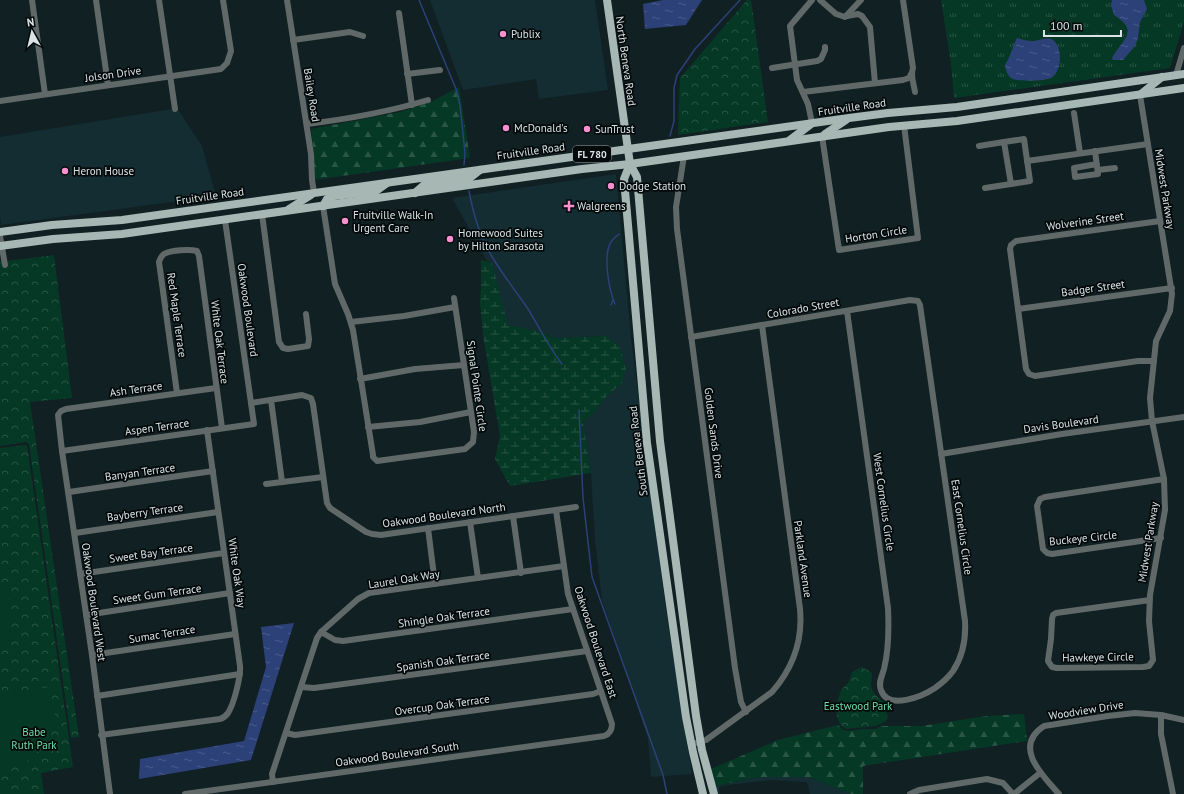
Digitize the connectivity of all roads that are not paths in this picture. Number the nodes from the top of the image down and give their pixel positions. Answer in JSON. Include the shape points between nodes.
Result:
{"nodes":[{"id":1,"x":32,"y":0,"type":"edge"},
{"id":2,"x":96,"y":0,"type":"edge"},
{"id":3,"x":160,"y":0,"type":"edge"},
{"id":4,"x":224,"y":0,"type":"edge"},
{"id":5,"x":287,"y":0,"type":"edge"},
{"id":6,"x":607,"y":0,"type":"edge"},
{"id":7,"x":812,"y":0,"type":"edge"},
{"id":8,"x":820,"y":0,"type":"edge"},
{"id":9,"x":861,"y":0,"type":"edge"},
{"id":10,"x":903,"y":0,"type":"edge"},
{"id":11,"x":399,"y":13,"type":"dead end"},
{"id":12,"x":847,"y":16,"type":"junction"},
{"id":13,"x":363,"y":36,"type":"dead end"},
{"id":14,"x":293,"y":40,"type":"junction"},
{"id":15,"x":825,"y":47,"type":"dead end"},
{"id":16,"x":1184,"y":48,"type":"edge"},
{"id":17,"x":795,"y":65,"type":"junction"},
{"id":18,"x":772,"y":68,"type":"dead end"},
{"id":19,"x":440,"y":70,"type":"dead end"},
{"id":20,"x":407,"y":74,"type":"junction"},
{"id":21,"x":911,"y":74,"type":"junction"},
{"id":22,"x":1180,"y":74,"type":"edge"},
{"id":23,"x":170,"y":77,"type":"junction"},
{"id":24,"x":1162,"y":77,"type":"junction"},
{"id":25,"x":875,"y":83,"type":"junction"},
{"id":26,"x":108,"y":85,"type":"junction"},
{"id":27,"x":1184,"y":88,"type":"edge"},
{"id":28,"x":803,"y":92,"type":"junction"},
{"id":29,"x":915,"y":92,"type":"dead end"},
{"id":30,"x":45,"y":94,"type":"junction"},
{"id":31,"x":1140,"y":95,"type":"junction"},
{"id":32,"x":428,"y":100,"type":"dead end"},
{"id":33,"x":0,"y":101,"type":"edge"},
{"id":34,"x":412,"y":105,"type":"junction"},
{"id":35,"x":175,"y":109,"type":"dead end"},
{"id":36,"x":1074,"y":113,"type":"dead end"},
{"id":37,"x":849,"y":118,"type":"junction"},
{"id":38,"x":812,"y":123,"type":"junction"},
{"id":39,"x":307,"y":124,"type":"junction"},
{"id":40,"x":904,"y":125,"type":"junction"},
{"id":41,"x":822,"y":136,"type":"junction"},
{"id":42,"x":789,"y":140,"type":"junction"},
{"id":43,"x":1004,"y":142,"type":"junction"},
{"id":44,"x":1148,"y":144,"type":"junction"},
{"id":45,"x":979,"y":146,"type":"dead end"},
{"id":46,"x":627,"y":149,"type":"junction"},
{"id":47,"x":1095,"y":151,"type":"junction"},
{"id":48,"x":1080,"y":153,"type":"junction"},
{"id":49,"x":684,"y":156,"type":"junction"},
{"id":50,"x":1027,"y":161,"type":"junction"},
{"id":51,"x":630,"y":164,"type":"junction"},
{"id":52,"x":1115,"y":168,"type":"dead end"},
{"id":53,"x":480,"y":170,"type":"junction"},
{"id":54,"x":387,"y":182,"type":"junction"},
{"id":55,"x":1011,"y":184,"type":"junction"},
{"id":56,"x":985,"y":188,"type":"dead end"},
{"id":57,"x":314,"y":193,"type":"junction"},
{"id":58,"x":416,"y":193,"type":"junction"},
{"id":59,"x":323,"y":206,"type":"junction"},
{"id":60,"x":287,"y":211,"type":"junction"},
{"id":61,"x":262,"y":214,"type":"junction"},
{"id":62,"x":225,"y":220,"type":"junction"},
{"id":63,"x":1160,"y":221,"type":"junction"},
{"id":64,"x":0,"y":232,"type":"edge"},
{"id":65,"x":0,"y":236,"type":"edge"},
{"id":66,"x":1,"y":246,"type":"edge"},
{"id":67,"x":200,"y":259,"type":"joint"},
{"id":68,"x":5,"y":265,"type":"dead end"},
{"id":69,"x":1172,"y":288,"type":"junction"},
{"id":70,"x":454,"y":298,"type":"dead end"},
{"id":71,"x":921,"y":303,"type":"joint"},
{"id":72,"x":455,"y":307,"type":"junction"},
{"id":73,"x":1018,"y":309,"type":"junction"},
{"id":74,"x":847,"y":311,"type":"junction"},
{"id":75,"x":306,"y":314,"type":"dead end"},
{"id":76,"x":351,"y":322,"type":"junction"},
{"id":77,"x":762,"y":325,"type":"junction"},
{"id":78,"x":691,"y":337,"type":"junction"},
{"id":79,"x":1154,"y":361,"type":"junction"},
{"id":80,"x":464,"y":365,"type":"junction"},
{"id":81,"x":360,"y":379,"type":"junction"},
{"id":82,"x":216,"y":388,"type":"junction"},
{"id":83,"x":178,"y":393,"type":"junction"},
{"id":84,"x":271,"y":400,"type":"junction"},
{"id":85,"x":251,"y":403,"type":"junction"},
{"id":86,"x":471,"y":412,"type":"junction"},
{"id":87,"x":59,"y":413,"type":"joint"},
{"id":88,"x":1184,"y":417,"type":"edge"},
{"id":89,"x":1152,"y":421,"type":"junction"},
{"id":90,"x":254,"y":424,"type":"joint"},
{"id":91,"x":368,"y":427,"type":"junction"},
{"id":92,"x":222,"y":428,"type":"junction"},
{"id":93,"x":207,"y":430,"type":"junction"},
{"id":94,"x":62,"y":451,"type":"junction"},
{"id":95,"x":941,"y":454,"type":"junction"},
{"id":96,"x":213,"y":471,"type":"junction"},
{"id":97,"x":323,"y":477,"type":"junction"},
{"id":98,"x":1164,"y":479,"type":"junction"},
{"id":99,"x":282,"y":482,"type":"junction"},
{"id":100,"x":266,"y":484,"type":"dead end"},
{"id":101,"x":69,"y":492,"type":"junction"},
{"id":102,"x":576,"y":507,"type":"dead end"},
{"id":103,"x":556,"y":510,"type":"junction"},
{"id":104,"x":218,"y":512,"type":"junction"},
{"id":105,"x":513,"y":516,"type":"junction"},
{"id":106,"x":470,"y":522,"type":"junction"},
{"id":107,"x":428,"y":528,"type":"junction"},
{"id":108,"x":75,"y":533,"type":"junction"},
{"id":109,"x":1161,"y":538,"type":"junction"},
{"id":110,"x":224,"y":553,"type":"junction"},
{"id":111,"x":564,"y":566,"type":"junction"},
{"id":112,"x":521,"y":573,"type":"junction"},
{"id":113,"x":80,"y":574,"type":"junction"},
{"id":114,"x":478,"y":578,"type":"junction"},
{"id":115,"x":435,"y":584,"type":"junction"},
{"id":116,"x":230,"y":593,"type":"junction"},
{"id":117,"x":1150,"y":600,"type":"junction"},
{"id":118,"x":573,"y":609,"type":"junction"},
{"id":119,"x":86,"y":615,"type":"junction"},
{"id":120,"x":321,"y":632,"type":"junction"},
{"id":121,"x":235,"y":634,"type":"junction"},
{"id":122,"x":587,"y":651,"type":"junction"},
{"id":123,"x":92,"y":655,"type":"junction"},
{"id":124,"x":1151,"y":664,"type":"joint"},
{"id":125,"x":240,"y":674,"type":"junction"},
{"id":126,"x":301,"y":687,"type":"junction"},
{"id":127,"x":601,"y":691,"type":"junction"},
{"id":128,"x":884,"y":695,"type":"joint"},
{"id":129,"x":97,"y":696,"type":"junction"},
{"id":130,"x":746,"y":712,"type":"junction"},
{"id":131,"x":1161,"y":715,"type":"junction"},
{"id":132,"x":1184,"y":720,"type":"edge"},
{"id":133,"x":611,"y":731,"type":"joint"},
{"id":134,"x":286,"y":733,"type":"junction"},
{"id":135,"x":102,"y":735,"type":"junction"},
{"id":136,"x":700,"y":741,"type":"junction"},
{"id":137,"x":691,"y":744,"type":"junction"},
{"id":138,"x":1040,"y":773,"type":"junction"},
{"id":139,"x":273,"y":782,"type":"junction"},
{"id":140,"x":110,"y":794,"type":"edge"},
{"id":141,"x":184,"y":794,"type":"edge"},
{"id":142,"x":703,"y":794,"type":"edge"},
{"id":143,"x":714,"y":794,"type":"edge"},
{"id":144,"x":910,"y":794,"type":"edge"},
{"id":145,"x":1013,"y":794,"type":"edge"},
{"id":146,"x":1059,"y":794,"type":"edge"},
{"id":147,"x":1173,"y":794,"type":"edge"}],
"edges":[{"from":1,"to":30,"type":"street"},
{"from":2,"to":26,"type":"street"},
{"from":3,"to":23,"type":"street"},
{"from":4,"to":23,"type":"street","name":"Jolson Drive","via":[[231,51],[227,63],[217,70]]},
{"from":5,"to":14,"type":"street","name":"Bailey Road"},
{"from":6,"to":46,"type":"main road","name":"North Beneva Road"},
{"from":7,"to":17,"type":"street","via":[[790,26]]},
{"from":8,"to":12,"type":"street","via":[[836,14]]},
{"from":9,"to":12,"type":"street"},
{"from":10,"to":21,"type":"street","via":[[913,68]]},
{"from":11,"to":20,"type":"street"},
{"from":12,"to":25,"type":"street","via":[[858,14],[870,27]]},
{"from":13,"to":14,"type":"street","via":[[350,32]]},
{"from":14,"to":39,"type":"street","name":"Bailey Road"},
{"from":15,"to":17,"type":"street","via":[[822,59]]},
{"from":16,"to":22,"type":"street"},
{"from":17,"to":18,"type":"street"},
{"from":17,"to":28,"type":"street","via":[[797,80]]},
{"from":19,"to":20,"type":"street"},
{"from":20,"to":34,"type":"street"},
{"from":21,"to":25,"type":"street","via":[[903,80]]},
{"from":21,"to":29,"type":"street"},
{"from":22,"to":24,"type":"main road","name":"Fruitville Road","number":"FL 780"},
{"from":23,"to":26,"type":"street","name":"Jolson Drive"},
{"from":23,"to":35,"type":"street"},
{"from":24,"to":31,"type":"main road"},
{"from":24,"to":37,"type":"main road","name":"Fruitville Road","number":"FL 780","via":[[957,107]]},
{"from":25,"to":28,"type":"street"},
{"from":26,"to":30,"type":"street","name":"Jolson Drive"},
{"from":27,"to":31,"type":"main road","number":"FL 780"},
{"from":28,"to":38,"type":"street"},
{"from":30,"to":33,"type":"street","name":"Jolson Drive"},
{"from":31,"to":40,"type":"main road","number":"FL 780","via":[[957,121]]},
{"from":31,"to":44,"type":"street","name":"Midwest Parkway"},
{"from":32,"to":34,"type":"street"},
{"from":34,"to":39,"type":"street"},
{"from":36,"to":48,"type":"street"},
{"from":37,"to":38,"type":"main road","name":"Fruitville Road","number":"FL 780"},
{"from":37,"to":41,"type":"main road"},
{"from":38,"to":42,"type":"main road"},
{"from":38,"to":46,"type":"main road","name":"Fruitville Road","number":"FL 780"},
{"from":39,"to":57,"type":"street","name":"Bailey Road"},
{"from":40,"to":41,"type":"main road","number":"FL 780"},
{"from":40,"to":41,"type":"street","name":"Horton Circle","via":[[918,238],[839,250]]},
{"from":41,"to":42,"type":"main road","number":"FL 780"},
{"from":42,"to":49,"type":"main road","number":"FL 780"},
{"from":43,"to":45,"type":"street"},
{"from":43,"to":50,"type":"street","via":[[1024,139]]},
{"from":43,"to":55,"type":"street"},
{"from":44,"to":47,"type":"street"},
{"from":44,"to":63,"type":"street","name":"Midwest Parkway"},
{"from":46,"to":51,"type":"main road","name":"South Beneva Road"},
{"from":46,"to":53,"type":"main road","name":"Fruitville Road","number":"FL 780"},
{"from":47,"to":48,"type":"street"},
{"from":47,"to":52,"type":"street","via":[[1097,167]]},
{"from":48,"to":50,"type":"street"},
{"from":49,"to":51,"type":"main road","number":"FL 780"},
{"from":49,"to":78,"type":"street","name":"Golden Sands Drive","via":[[676,217]]},
{"from":50,"to":55,"type":"street","via":[[1030,181]]},
{"from":51,"to":58,"type":"main road","number":"FL 780"},
{"from":51,"to":136,"type":"main road","name":"South Beneva Road","via":[[637,177],[660,441]]},
{"from":51,"to":137,"type":"main road","name":"South Beneva Road","via":[[624,179],[647,443]]},
{"from":53,"to":54,"type":"main road","name":"Fruitville Road","number":"FL 780"},
{"from":53,"to":58,"type":"main road","via":[[468,178],[424,185]]},
{"from":54,"to":57,"type":"main road","name":"Fruitville Road","number":"FL 780"},
{"from":54,"to":59,"type":"main road","via":[[376,191],[334,196],[327,199]]},
{"from":55,"to":56,"type":"street"},
{"from":57,"to":60,"type":"main road"},
{"from":57,"to":64,"type":"main road","name":"Fruitville Road","number":"FL 780","via":[[122,220]]},
{"from":58,"to":59,"type":"main road","number":"FL 780"},
{"from":59,"to":60,"type":"main road","number":"FL 780"},
{"from":59,"to":76,"type":"street","name":"Signal Pointe Circle","via":[[335,284]]},
{"from":60,"to":61,"type":"main road","number":"FL 780"},
{"from":61,"to":62,"type":"main road","number":"FL 780"},
{"from":61,"to":75,"type":"street","via":[[281,346],[285,349],[308,346]]},
{"from":62,"to":66,"type":"main road","number":"FL 780","via":[[122,234]]},
{"from":62,"to":85,"type":"street","name":"Oakwood Boulevard"},
{"from":63,"to":69,"type":"street","name":"Midwest Parkway"},
{"from":63,"to":73,"type":"street","name":"Wolverine Street","via":[[1016,241],[1010,250]]},
{"from":65,"to":66,"type":"street"},
{"from":66,"to":68,"type":"street"},
{"from":67,"to":82,"type":"street","name":"White Oak Terrace"},
{"from":67,"to":83,"type":"street","name":"Red Maple Terrace","via":[[198,252],[191,249],[164,254],[159,262]]},
{"from":69,"to":73,"type":"street","name":"Badger Street"},
{"from":69,"to":79,"type":"street","name":"Midwest Parkway","via":[[1170,311],[1156,341]]},
{"from":70,"to":72,"type":"street","name":"Signal Pointe Circle"},
{"from":71,"to":74,"type":"street","name":"Colorado Street","via":[[910,300]]},
{"from":71,"to":95,"type":"street","name":"East Cornelius Circle"},
{"from":72,"to":76,"type":"street"},
{"from":72,"to":80,"type":"street","name":"Signal Pointe Circle"},
{"from":73,"to":79,"type":"street","via":[[1028,374],[1035,376],[1138,361]]},
{"from":74,"to":77,"type":"street","name":"Colorado Street"},
{"from":74,"to":128,"type":"street","name":"West Cornelius Circle","via":[[888,608],[888,647],[880,685]]},
{"from":76,"to":81,"type":"street","name":"Signal Pointe Circle"},
{"from":77,"to":78,"type":"street","name":"Colorado Street"},
{"from":77,"to":130,"type":"street","name":"Parkland Avenue","via":[[801,626],[796,651],[786,674],[772,692]]},
{"from":78,"to":130,"type":"street","name":"Golden Sands Drive","via":[[735,668],[741,702]]},
{"from":79,"to":89,"type":"street","name":"Midwest Parkway","via":[[1150,398]]},
{"from":80,"to":81,"type":"street","via":[[416,368]]},
{"from":80,"to":86,"type":"street","name":"Signal Pointe Circle"},
{"from":81,"to":91,"type":"street","name":"Signal Pointe Circle"},
{"from":82,"to":83,"type":"street","name":"Ash Terrace"},
{"from":82,"to":92,"type":"street","name":"White Oak Terrace"},
{"from":83,"to":87,"type":"street","name":"Ash Terrace","via":[[66,409]]},
{"from":84,"to":85,"type":"street"},
{"from":84,"to":97,"type":"street","via":[[302,395],[311,398]]},
{"from":84,"to":99,"type":"street"},
{"from":85,"to":90,"type":"street","name":"Oakwood Boulevard"},
{"from":86,"to":91,"type":"street","via":[[420,422]]},
{"from":86,"to":91,"type":"street","name":"Signal Pointe Circle","via":[[474,438],[471,446],[420,456],[376,460]]},
{"from":87,"to":94,"type":"street","name":"Oakwood Boulevard West"},
{"from":88,"to":89,"type":"street","name":"Davis Boulevard"},
{"from":89,"to":95,"type":"street","name":"Davis Boulevard"},
{"from":89,"to":98,"type":"street","name":"Midwest Parkway"},
{"from":90,"to":92,"type":"street","name":"Aspen Terrace"},
{"from":92,"to":93,"type":"street","name":"Aspen Terrace"},
{"from":93,"to":94,"type":"street","name":"Aspen Terrace"},
{"from":93,"to":96,"type":"street","name":"White Oak Way"},
{"from":94,"to":101,"type":"street","name":"Oakwood Boulevard West"},
{"from":95,"to":128,"type":"street","name":"East Cornelius Circle","via":[[965,621],[964,645],[952,672],[935,688],[916,697],[899,701],[891,700]]},
{"from":96,"to":101,"type":"street","name":"Banyan Terrace"},
{"from":96,"to":104,"type":"street","name":"White Oak Way"},
{"from":97,"to":99,"type":"street"},
{"from":97,"to":107,"type":"street","name":"Oakwood Boulevard North","via":[[328,506],[369,533],[381,535]]},
{"from":98,"to":109,"type":"street","name":"Midwest Parkway","via":[[1165,510]]},
{"from":98,"to":109,"type":"street","name":"Buckeye Circle","via":[[1045,497],[1040,499],[1037,506],[1042,546],[1047,553]]},
{"from":99,"to":100,"type":"street"},
{"from":101,"to":108,"type":"street","name":"Oakwood Boulevard West"},
{"from":102,"to":103,"type":"street","name":"Oakwood Boulevard North"},
{"from":103,"to":105,"type":"street","name":"Oakwood Boulevard North"},
{"from":103,"to":111,"type":"street","name":"Oakwood Boulevard East"},
{"from":104,"to":108,"type":"street","name":"Bayberry Terrace"},
{"from":104,"to":110,"type":"street","name":"White Oak Way"},
{"from":105,"to":106,"type":"street","name":"Oakwood Boulevard North"},
{"from":105,"to":112,"type":"street"},
{"from":106,"to":107,"type":"street","name":"Oakwood Boulevard North"},
{"from":106,"to":114,"type":"street"},
{"from":107,"to":115,"type":"street"},
{"from":108,"to":113,"type":"street","name":"Oakwood Boulevard West"},
{"from":109,"to":117,"type":"street","name":"Midwest Parkway"},
{"from":110,"to":113,"type":"street","name":"Sweet Bay Terrace"},
{"from":110,"to":116,"type":"street","name":"White Oak Way"},
{"from":111,"to":112,"type":"street","name":"Laurel Oak Way"},
{"from":111,"to":118,"type":"street","name":"Oakwood Boulevard East"},
{"from":112,"to":114,"type":"street","name":"Laurel Oak Way"},
{"from":113,"to":119,"type":"street","name":"Oakwood Boulevard West"},
{"from":114,"to":115,"type":"street","name":"Laurel Oak Way"},
{"from":115,"to":120,"type":"street","name":"Laurel Oak Way","via":[[366,594]]},
{"from":116,"to":119,"type":"street","name":"Sweet Gum Terrace"},
{"from":116,"to":121,"type":"street","name":"White Oak Way"},
{"from":117,"to":124,"type":"street","name":"Midwest Parkway","via":[[1149,621],[1153,660]]},
{"from":117,"to":124,"type":"street","name":"Hawkeye Circle","via":[[1056,613],[1052,619],[1048,661],[1051,666],[1057,668],[1143,667]]},
{"from":118,"to":120,"type":"street","name":"Shingle Oak Terrace","via":[[343,641],[335,640]]},
{"from":118,"to":122,"type":"street","name":"Oakwood Boulevard East"},
{"from":119,"to":123,"type":"street","name":"Oakwood Boulevard West"},
{"from":120,"to":126,"type":"street","name":"Laurel Oak Way"},
{"from":121,"to":123,"type":"street","name":"Sumac Terrace"},
{"from":121,"to":125,"type":"street","name":"White Oak Way"},
{"from":122,"to":126,"type":"street","name":"Spanish Oak Terrace","via":[[314,688]]},
{"from":122,"to":127,"type":"street","name":"Oakwood Boulevard East"},
{"from":123,"to":129,"type":"street","name":"Oakwood Boulevard West"},
{"from":125,"to":129,"type":"street"},
{"from":125,"to":135,"type":"street","name":"White Oak Way","via":[[229,711],[220,719]]},
{"from":126,"to":134,"type":"street","name":"Laurel Oak Way"},
{"from":127,"to":133,"type":"street","name":"Oakwood Boulevard East","via":[[612,724]]},
{"from":127,"to":134,"type":"street","name":"Overcup Oak Terrace","via":[[295,735]]},
{"from":129,"to":135,"type":"street","name":"Oakwood Boulevard West"},
{"from":130,"to":136,"type":"street","name":"Parkland Avenue","via":[[706,740]]},
{"from":131,"to":132,"type":"street","name":"Woodview Drive"},
{"from":131,"to":138,"type":"street","name":"Woodview Drive","via":[[1125,714],[1044,726],[1036,732],[1031,742],[1032,759]]},
{"from":131,"to":147,"type":"street","via":[[1161,734]]},
{"from":133,"to":139,"type":"street","name":"Oakwood Boulevard South","via":[[604,736]]},
{"from":134,"to":139,"type":"street","name":"Laurel Oak Way","via":[[272,774]]},
{"from":135,"to":140,"type":"street","name":"Oakwood Boulevard West"},
{"from":136,"to":137,"type":"street","name":"Parkland Avenue"},
{"from":136,"to":143,"type":"main road","name":"South Beneva Road"},
{"from":137,"to":142,"type":"main road","name":"South Beneva Road"},
{"from":138,"to":145,"type":"street"},
{"from":138,"to":146,"type":"street","name":"Woodview Drive"},
{"from":139,"to":141,"type":"street","name":"Oakwood Boulevard South"},
{"from":144,"to":145,"type":"street","via":[[919,790],[987,779],[1003,784]]}]}
